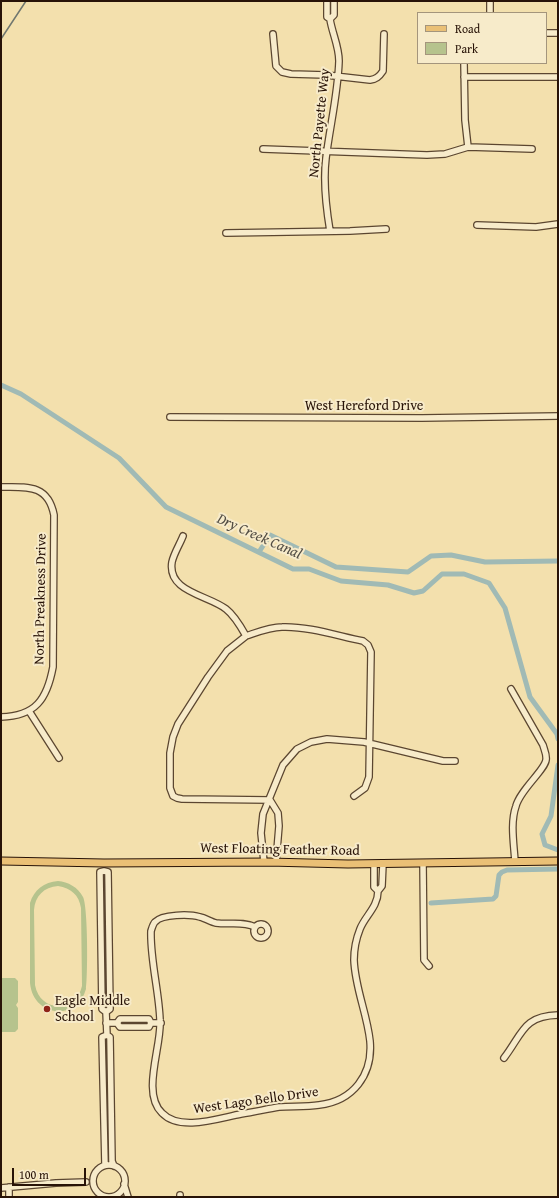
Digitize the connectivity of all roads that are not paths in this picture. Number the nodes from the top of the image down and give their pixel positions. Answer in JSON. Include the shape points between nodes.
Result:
{"nodes":[{"id":1,"x":326,"y":1,"type":"edge"},
{"id":2,"x":334,"y":1,"type":"edge"},
{"id":3,"x":490,"y":1,"type":"edge"},
{"id":4,"x":490,"y":12,"type":"edge"},
{"id":5,"x":330,"y":19,"type":"junction"},
{"id":6,"x":547,"y":33,"type":"edge"},
{"id":7,"x":558,"y":33,"type":"edge"},
{"id":8,"x":273,"y":34,"type":"dead end"},
{"id":9,"x":384,"y":34,"type":"dead end"},
{"id":10,"x":464,"y":64,"type":"edge"},
{"id":11,"x":338,"y":76,"type":"junction"},
{"id":12,"x":464,"y":77,"type":"junction"},
{"id":13,"x":558,"y":77,"type":"edge"},
{"id":14,"x":468,"y":146,"type":"junction"},
{"id":15,"x":263,"y":149,"type":"dead end"},
{"id":16,"x":532,"y":149,"type":"dead end"},
{"id":17,"x":327,"y":151,"type":"junction"},
{"id":18,"x":558,"y":224,"type":"edge"},
{"id":19,"x":476,"y":225,"type":"dead end"},
{"id":20,"x":386,"y":229,"type":"dead end"},
{"id":21,"x":330,"y":231,"type":"junction"},
{"id":22,"x":226,"y":232,"type":"dead end"},
{"id":23,"x":558,"y":416,"type":"edge"},
{"id":24,"x":170,"y":417,"type":"dead end"},
{"id":25,"x":1,"y":487,"type":"edge"},
{"id":26,"x":184,"y":536,"type":"dead end"},
{"id":27,"x":246,"y":636,"type":"junction"},
{"id":28,"x":511,"y":689,"type":"dead end"},
{"id":29,"x":29,"y":711,"type":"junction"},
{"id":30,"x":1,"y":718,"type":"edge"},
{"id":31,"x":369,"y":743,"type":"junction"},
{"id":32,"x":59,"y":758,"type":"dead end"},
{"id":33,"x":455,"y":761,"type":"dead end"},
{"id":34,"x":354,"y":796,"type":"dead end"},
{"id":35,"x":270,"y":800,"type":"junction"},
{"id":36,"x":1,"y":861,"type":"edge"},
{"id":37,"x":558,"y":861,"type":"edge"},
{"id":38,"x":264,"y":862,"type":"junction"},
{"id":39,"x":276,"y":862,"type":"junction"},
{"id":40,"x":515,"y":862,"type":"junction"},
{"id":41,"x":104,"y":863,"type":"junction"},
{"id":42,"x":423,"y":863,"type":"junction"},
{"id":43,"x":374,"y":864,"type":"junction"},
{"id":44,"x":383,"y":864,"type":"junction"},
{"id":45,"x":378,"y":891,"type":"junction"},
{"id":46,"x":255,"y":927,"type":"dead end"},
{"id":47,"x":429,"y":966,"type":"dead end"},
{"id":48,"x":558,"y":1015,"type":"edge"},
{"id":49,"x":106,"y":1023,"type":"junction"},
{"id":50,"x":161,"y":1023,"type":"junction"},
{"id":51,"x":107,"y":1035,"type":"junction"},
{"id":52,"x":504,"y":1058,"type":"dead end"},
{"id":53,"x":105,"y":1165,"type":"junction"},
{"id":54,"x":114,"y":1166,"type":"junction"},
{"id":55,"x":93,"y":1177,"type":"junction"},
{"id":56,"x":86,"y":1182,"type":"junction"},
{"id":57,"x":124,"y":1184,"type":"junction"},
{"id":58,"x":94,"y":1187,"type":"junction"},
{"id":59,"x":1,"y":1188,"type":"edge"},
{"id":60,"x":9,"y":1188,"type":"junction"},
{"id":61,"x":116,"y":1194,"type":"junction"},
{"id":62,"x":10,"y":1197,"type":"edge"},
{"id":63,"x":127,"y":1197,"type":"edge"}],
"edges":[{"from":1,"to":5,"type":"street","name":"North Payette Way","via":[[327,17]]},
{"from":2,"to":5,"type":"street","name":"North Payette Way","via":[[334,16]]},
{"from":3,"to":4,"type":"street"},
{"from":5,"to":11,"type":"street","name":"North Payette Way","via":[[338,53]]},
{"from":6,"to":7,"type":"street"},
{"from":8,"to":11,"type":"street","via":[[276,66],[282,72]]},
{"from":9,"to":11,"type":"street","via":[[383,71],[380,76],[370,80]]},
{"from":10,"to":12,"type":"street"},
{"from":11,"to":17,"type":"street","name":"North Payette Way"},
{"from":12,"to":13,"type":"street"},
{"from":12,"to":14,"type":"street"},
{"from":14,"to":16,"type":"street"},
{"from":14,"to":17,"type":"street","via":[[445,154],[427,155]]},
{"from":15,"to":17,"type":"street"},
{"from":17,"to":21,"type":"street","name":"North Payette Way","via":[[325,185]]},
{"from":18,"to":19,"type":"street","via":[[536,227]]},
{"from":20,"to":21,"type":"street"},
{"from":21,"to":22,"type":"street"},
{"from":23,"to":24,"type":"street","name":"West Hereford Drive"},
{"from":25,"to":29,"type":"street","name":"North Preakness Drive","via":[[34,488],[48,498],[54,515],[53,667],[45,695]]},
{"from":26,"to":27,"type":"street","via":[[172,560],[173,576],[185,588],[225,608],[236,619]]},
{"from":27,"to":31,"type":"street","via":[[271,628],[290,627],[363,641],[368,645],[371,652]]},
{"from":27,"to":35,"type":"street","via":[[227,651],[178,724],[170,753],[170,788],[173,796],[182,799]]},
{"from":28,"to":40,"type":"street","via":[[546,754],[541,769],[522,792],[516,806]]},
{"from":29,"to":30,"type":"street"},
{"from":29,"to":32,"type":"street"},
{"from":31,"to":33,"type":"street","via":[[443,761]]},
{"from":31,"to":34,"type":"street","via":[[369,776],[365,788]]},
{"from":31,"to":35,"type":"street","via":[[327,739],[311,742],[297,749],[282,765]]},
{"from":35,"to":38,"type":"street","via":[[263,814],[261,833]]},
{"from":35,"to":39,"type":"street","via":[[278,813]]},
{"from":36,"to":41,"type":"main road","name":"West Floating Feather Road"},
{"from":37,"to":40,"type":"main road","name":"West Floating Feather Road"},
{"from":38,"to":39,"type":"main road","name":"West Floating Feather Road"},
{"from":38,"to":41,"type":"main road","name":"West Floating Feather Road"},
{"from":39,"to":43,"type":"main road","name":"West Floating Feather Road"},
{"from":40,"to":42,"type":"main road","name":"West Floating Feather Road"},
{"from":41,"to":49,"type":"street","via":[[100,880],[102,1009],[106,1012]]},
{"from":42,"to":44,"type":"main road","name":"West Floating Feather Road"},
{"from":42,"to":47,"type":"street","via":[[424,960]]},
{"from":43,"to":44,"type":"main road","name":"West Floating Feather Road"},
{"from":43,"to":45,"type":"street","via":[[374,887]]},
{"from":44,"to":45,"type":"street","via":[[382,886]]},
{"from":45,"to":50,"type":"street","name":"West Lago Bello Drive","via":[[378,898],[360,928],[355,944],[356,983],[366,1018],[370,1058],[367,1071],[352,1092],[337,1101],[319,1105],[278,1107],[215,1120],[172,1120],[162,1114],[155,1103],[153,1089]]},
{"from":46,"to":50,"type":"street","via":[[245,923],[218,923],[196,916],[166,916],[156,920],[151,931]]},
{"from":48,"to":52,"type":"street","via":[[543,1016],[531,1021]]},
{"from":49,"to":50,"type":"street","via":[[117,1023],[120,1019],[149,1019],[151,1023]]},
{"from":49,"to":51,"type":"street"},
{"from":51,"to":53,"type":"street","via":[[102,1037]]},
{"from":51,"to":54,"type":"street","via":[[110,1037]]},
{"from":53,"to":54,"type":"street"},
{"from":53,"to":55,"type":"street","via":[[98,1169]]},
{"from":54,"to":57,"type":"street","via":[[122,1171]]},
{"from":55,"to":56,"type":"street"},
{"from":55,"to":58,"type":"street"},
{"from":56,"to":58,"type":"street"},
{"from":56,"to":60,"type":"street"},
{"from":57,"to":61,"type":"street"},
{"from":57,"to":63,"type":"street"},
{"from":58,"to":61,"type":"street","via":[[103,1196]]},
{"from":59,"to":60,"type":"street"},
{"from":60,"to":62,"type":"street"},
{"from":61,"to":63,"type":"street"}]}
